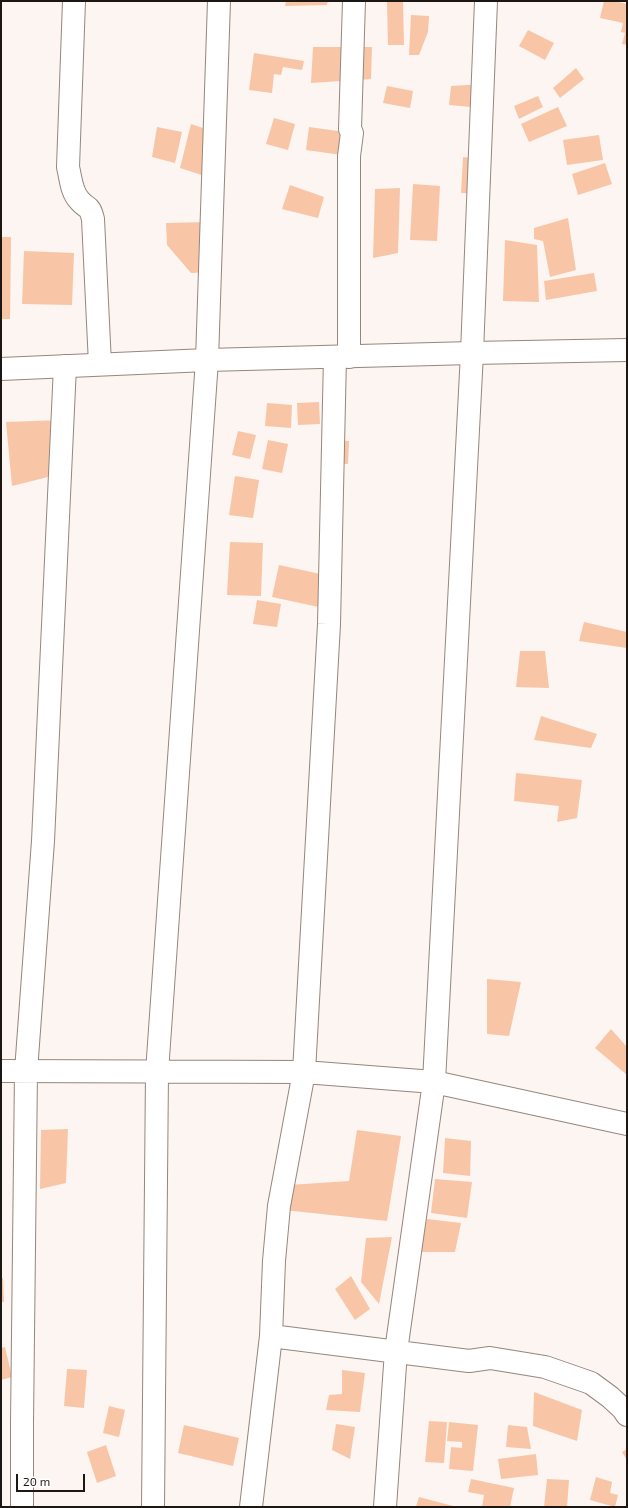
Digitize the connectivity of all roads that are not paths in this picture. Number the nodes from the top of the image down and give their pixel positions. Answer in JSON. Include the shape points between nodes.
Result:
{"nodes":[{"id":1,"x":74,"y":1,"type":"edge"},
{"id":2,"x":219,"y":1,"type":"edge"},
{"id":3,"x":354,"y":1,"type":"edge"},
{"id":4,"x":486,"y":1,"type":"edge"},
{"id":5,"x":627,"y":350,"type":"edge"},
{"id":6,"x":472,"y":353,"type":"junction"},
{"id":7,"x":342,"y":357,"type":"junction"},
{"id":8,"x":207,"y":360,"type":"junction"},
{"id":9,"x":100,"y":364,"type":"junction"},
{"id":10,"x":65,"y":366,"type":"junction"},
{"id":11,"x":1,"y":369,"type":"edge"},
{"id":12,"x":1,"y":1071,"type":"edge"},
{"id":13,"x":26,"y":1071,"type":"junction"},
{"id":14,"x":157,"y":1072,"type":"junction"},
{"id":15,"x":304,"y":1072,"type":"junction"},
{"id":16,"x":434,"y":1082,"type":"junction"},
{"id":17,"x":627,"y":1124,"type":"edge"},
{"id":18,"x":271,"y":1336,"type":"junction"},
{"id":19,"x":396,"y":1351,"type":"junction"},
{"id":20,"x":626,"y":1411,"type":"edge"},
{"id":21,"x":22,"y":1507,"type":"edge"},
{"id":22,"x":153,"y":1507,"type":"edge"},
{"id":23,"x":251,"y":1507,"type":"edge"},
{"id":24,"x":385,"y":1507,"type":"edge"}],
"edges":[{"from":1,"to":9,"type":"street","via":[[68,167],[73,191],[80,202],[90,209],[93,219]]},
{"from":2,"to":8,"type":"street"},
{"from":3,"to":7,"type":"street","via":[[350,129],[352,132]]},
{"from":4,"to":6,"type":"street"},
{"from":5,"to":6,"type":"street"},
{"from":6,"to":7,"type":"street"},
{"from":6,"to":16,"type":"street"},
{"from":7,"to":8,"type":"street"},
{"from":7,"to":15,"type":"street","via":[[330,624]]},
{"from":8,"to":9,"type":"street"},
{"from":8,"to":14,"type":"street"},
{"from":9,"to":10,"type":"street"},
{"from":10,"to":11,"type":"street"},
{"from":10,"to":13,"type":"street","via":[[43,841]]},
{"from":12,"to":13,"type":"street"},
{"from":13,"to":14,"type":"street"},
{"from":13,"to":21,"type":"street"},
{"from":14,"to":15,"type":"street"},
{"from":14,"to":22,"type":"street"},
{"from":15,"to":16,"type":"street"},
{"from":15,"to":18,"type":"street","via":[[279,1206]]},
{"from":16,"to":17,"type":"street"},
{"from":16,"to":19,"type":"street"},
{"from":18,"to":19,"type":"street"},
{"from":18,"to":23,"type":"street"},
{"from":19,"to":20,"type":"street","via":[[469,1361],[490,1358],[545,1367],[591,1383]]},
{"from":19,"to":24,"type":"street"}]}
